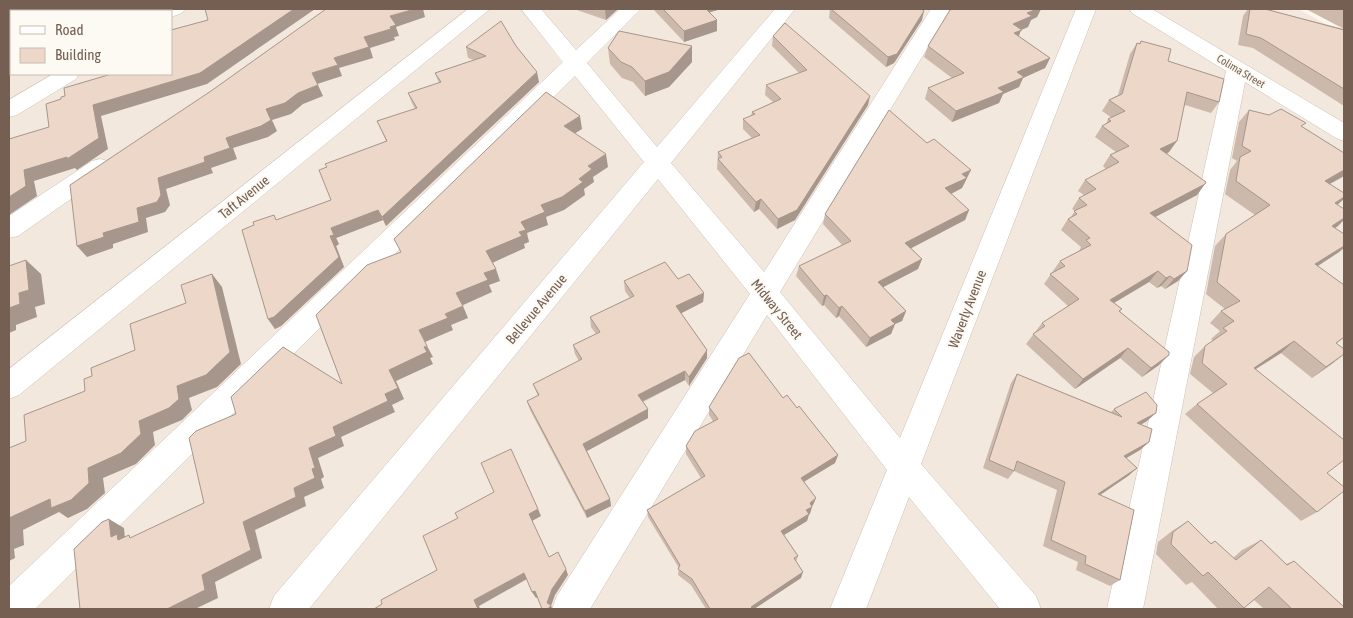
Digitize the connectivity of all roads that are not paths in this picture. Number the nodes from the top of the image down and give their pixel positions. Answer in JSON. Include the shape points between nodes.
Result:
{"nodes":[{"id":1,"x":480,"y":9,"type":"edge"},
{"id":2,"x":531,"y":9,"type":"edge"},
{"id":3,"x":631,"y":9,"type":"edge"},
{"id":4,"x":785,"y":9,"type":"edge"},
{"id":5,"x":941,"y":9,"type":"edge"},
{"id":6,"x":1086,"y":9,"type":"edge"},
{"id":7,"x":1139,"y":9,"type":"edge"},
{"id":8,"x":575,"y":64,"type":"junction"},
{"id":9,"x":1237,"y":69,"type":"junction"},
{"id":10,"x":66,"y":75,"type":"edge"},
{"id":11,"x":9,"y":110,"type":"edge"},
{"id":12,"x":1344,"y":133,"type":"edge"},
{"id":13,"x":121,"y":154,"type":"edge"},
{"id":14,"x":657,"y":163,"type":"junction"},
{"id":15,"x":9,"y":229,"type":"edge"},
{"id":16,"x":764,"y":293,"type":"junction"},
{"id":17,"x":9,"y":386,"type":"edge"},
{"id":18,"x":905,"y":468,"type":"junction"},
{"id":19,"x":10,"y":609,"type":"edge"},
{"id":20,"x":287,"y":609,"type":"edge"},
{"id":21,"x":570,"y":609,"type":"edge"},
{"id":22,"x":848,"y":609,"type":"edge"},
{"id":23,"x":1022,"y":609,"type":"edge"},
{"id":24,"x":1125,"y":609,"type":"edge"}],
"edges":[{"from":1,"to":17,"type":"street","name":"Taft Avenue"},
{"from":2,"to":8,"type":"street","name":"Midway Street"},
{"from":3,"to":8,"type":"street"},
{"from":4,"to":14,"type":"street","name":"Bellevue Avenue"},
{"from":5,"to":16,"type":"street"},
{"from":6,"to":18,"type":"street","name":"Waverly Avenue"},
{"from":7,"to":9,"type":"street","name":"Colima Street"},
{"from":8,"to":14,"type":"street","name":"Midway Street"},
{"from":8,"to":19,"type":"street"},
{"from":9,"to":12,"type":"street","name":"Colima Street"},
{"from":9,"to":24,"type":"street"},
{"from":10,"to":11,"type":"street"},
{"from":13,"to":15,"type":"street"},
{"from":14,"to":16,"type":"street","name":"Midway Street"},
{"from":14,"to":20,"type":"street","name":"Bellevue Avenue"},
{"from":16,"to":18,"type":"street","name":"Midway Street"},
{"from":16,"to":21,"type":"street"},
{"from":18,"to":22,"type":"street","name":"Waverly Avenue"},
{"from":18,"to":23,"type":"street","name":"Midway Street"}]}
